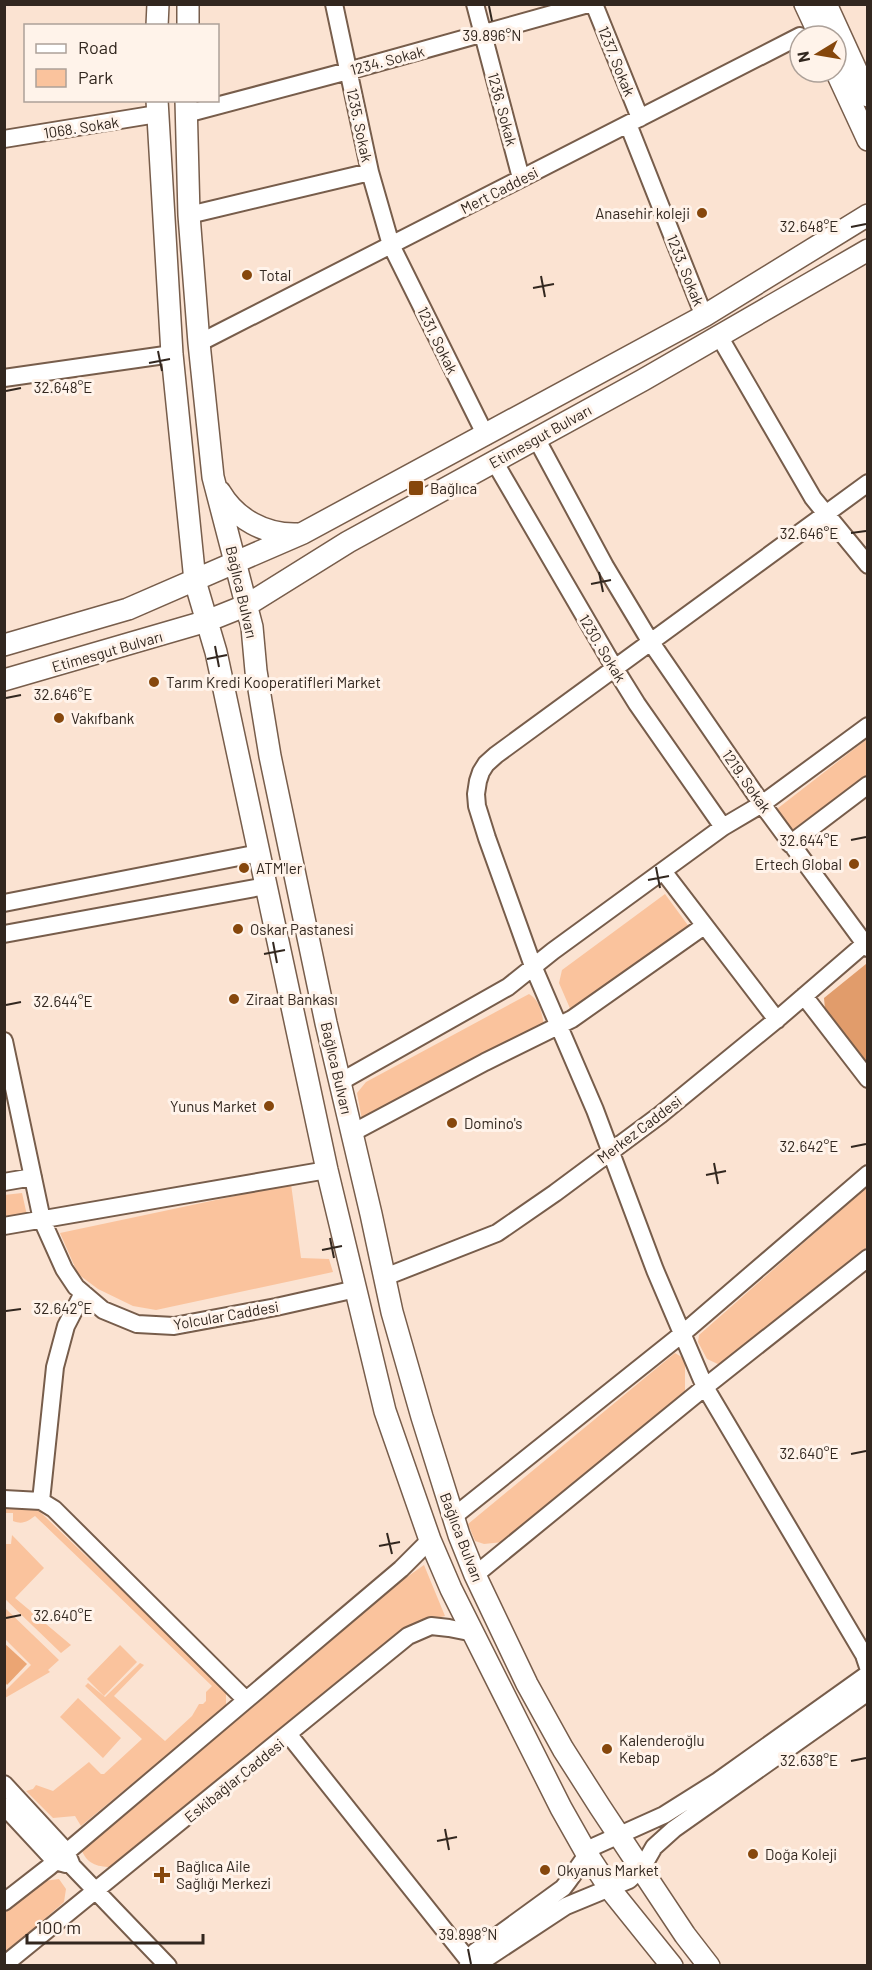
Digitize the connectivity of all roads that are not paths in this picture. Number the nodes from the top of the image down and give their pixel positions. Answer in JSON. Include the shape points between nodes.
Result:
{"nodes":[{"id":1,"x":158,"y":4,"type":"edge"},
{"id":2,"x":188,"y":4,"type":"edge"},
{"id":3,"x":334,"y":4,"type":"edge"},
{"id":4,"x":475,"y":4,"type":"edge"},
{"id":5,"x":588,"y":4,"type":"edge"},
{"id":6,"x":594,"y":4,"type":"edge"},
{"id":7,"x":806,"y":4,"type":"edge"},
{"id":8,"x":825,"y":4,"type":"edge"},
{"id":9,"x":157,"y":24,"type":"edge"},
{"id":10,"x":188,"y":24,"type":"edge"},
{"id":11,"x":808,"y":24,"type":"edge"},
{"id":12,"x":483,"y":34,"type":"junction"},
{"id":13,"x":788,"y":44,"type":"edge"},
{"id":14,"x":348,"y":71,"type":"junction"},
{"id":15,"x":842,"y":84,"type":"edge"},
{"id":16,"x":867,"y":96,"type":"edge"},
{"id":17,"x":219,"y":100,"type":"edge"},
{"id":18,"x":208,"y":102,"type":"edge"},
{"id":19,"x":157,"y":107,"type":"edge"},
{"id":20,"x":186,"y":107,"type":"edge"},
{"id":21,"x":634,"y":121,"type":"junction"},
{"id":22,"x":4,"y":139,"type":"edge"},
{"id":23,"x":867,"y":140,"type":"edge"},
{"id":24,"x":370,"y":172,"type":"junction"},
{"id":25,"x":521,"y":178,"type":"junction"},
{"id":26,"x":189,"y":215,"type":"junction"},
{"id":27,"x":867,"y":215,"type":"edge"},
{"id":28,"x":391,"y":245,"type":"junction"},
{"id":29,"x":867,"y":250,"type":"edge"},
{"id":30,"x":704,"y":316,"type":"junction"},
{"id":31,"x":719,"y":336,"type":"junction"},
{"id":32,"x":199,"y":343,"type":"junction"},
{"id":33,"x":172,"y":354,"type":"junction"},
{"id":34,"x":4,"y":378,"type":"edge"},
{"id":35,"x":486,"y":436,"type":"junction"},
{"id":36,"x":536,"y":438,"type":"junction"},
{"id":37,"x":494,"y":461,"type":"junction"},
{"id":38,"x":213,"y":477,"type":"junction"},
{"id":39,"x":867,"y":483,"type":"edge"},
{"id":40,"x":824,"y":514,"type":"junction"},
{"id":41,"x":303,"y":533,"type":"junction"},
{"id":42,"x":236,"y":561,"type":"junction"},
{"id":43,"x":867,"y":565,"type":"edge"},
{"id":44,"x":195,"y":581,"type":"junction"},
{"id":45,"x":247,"y":605,"type":"junction"},
{"id":46,"x":207,"y":621,"type":"junction"},
{"id":47,"x":650,"y":641,"type":"junction"},
{"id":48,"x":4,"y":645,"type":"edge"},
{"id":49,"x":614,"y":667,"type":"junction"},
{"id":50,"x":4,"y":680,"type":"edge"},
{"id":51,"x":867,"y":726,"type":"edge"},
{"id":52,"x":867,"y":785,"type":"edge"},
{"id":53,"x":762,"y":804,"type":"junction"},
{"id":54,"x":723,"y":827,"type":"junction"},
{"id":55,"x":790,"y":844,"type":"junction"},
{"id":56,"x":259,"y":853,"type":"junction"},
{"id":57,"x":663,"y":871,"type":"junction"},
{"id":58,"x":266,"y":886,"type":"junction"},
{"id":59,"x":4,"y":903,"type":"edge"},
{"id":60,"x":704,"y":926,"type":"junction"},
{"id":61,"x":4,"y":934,"type":"edge"},
{"id":62,"x":866,"y":944,"type":"edge"},
{"id":63,"x":533,"y":966,"type":"junction"},
{"id":64,"x":804,"y":996,"type":"junction"},
{"id":65,"x":777,"y":1020,"type":"junction"},
{"id":66,"x":558,"y":1026,"type":"junction"},
{"id":67,"x":4,"y":1041,"type":"edge"},
{"id":68,"x":867,"y":1079,"type":"edge"},
{"id":69,"x":340,"y":1082,"type":"junction"},
{"id":70,"x":352,"y":1133,"type":"junction"},
{"id":71,"x":610,"y":1151,"type":"junction"},
{"id":72,"x":327,"y":1170,"type":"junction"},
{"id":73,"x":867,"y":1174,"type":"edge"},
{"id":74,"x":33,"y":1177,"type":"junction"},
{"id":75,"x":4,"y":1182,"type":"edge"},
{"id":76,"x":42,"y":1220,"type":"junction"},
{"id":77,"x":4,"y":1226,"type":"edge"},
{"id":78,"x":867,"y":1258,"type":"edge"},
{"id":79,"x":385,"y":1277,"type":"junction"},
{"id":80,"x":356,"y":1288,"type":"junction"},
{"id":81,"x":83,"y":1293,"type":"junction"},
{"id":82,"x":682,"y":1334,"type":"junction"},
{"id":83,"x":705,"y":1387,"type":"junction"},
{"id":84,"x":4,"y":1499,"type":"edge"},
{"id":85,"x":41,"y":1501,"type":"junction"},
{"id":86,"x":453,"y":1517,"type":"junction"},
{"id":87,"x":430,"y":1540,"type":"junction"},
{"id":88,"x":475,"y":1575,"type":"junction"},
{"id":89,"x":474,"y":1634,"type":"junction"},
{"id":90,"x":866,"y":1659,"type":"edge"},
{"id":91,"x":867,"y":1674,"type":"edge"},
{"id":92,"x":867,"y":1692,"type":"edge"},
{"id":93,"x":245,"y":1699,"type":"junction"},
{"id":94,"x":289,"y":1735,"type":"junction"},
{"id":95,"x":4,"y":1784,"type":"edge"},
{"id":96,"x":4,"y":1806,"type":"edge"},
{"id":97,"x":619,"y":1834,"type":"junction"},
{"id":98,"x":587,"y":1854,"type":"junction"},
{"id":99,"x":65,"y":1859,"type":"junction"},
{"id":100,"x":642,"y":1868,"type":"junction"},
{"id":101,"x":610,"y":1889,"type":"junction"},
{"id":102,"x":96,"y":1892,"type":"junction"},
{"id":103,"x":4,"y":1902,"type":"edge"},
{"id":104,"x":4,"y":1965,"type":"edge"},
{"id":105,"x":168,"y":1965,"type":"edge"},
{"id":106,"x":471,"y":1965,"type":"edge"},
{"id":107,"x":672,"y":1965,"type":"edge"},
{"id":108,"x":709,"y":1965,"type":"edge"}],
"edges":[{"from":1,"to":9,"type":"main road"},
{"from":2,"to":10,"type":"main road"},
{"from":3,"to":14,"type":"street","name":"1235. Sokak"},
{"from":4,"to":12,"type":"street","name":"1236. Sokak"},
{"from":5,"to":12,"type":"street","name":"1234. Sokak"},
{"from":6,"to":21,"type":"street","name":"1237. Sokak"},
{"from":7,"to":11,"type":"main road"},
{"from":8,"to":16,"type":"main road"},
{"from":12,"to":14,"type":"street","name":"1234. Sokak"},
{"from":12,"to":25,"type":"street","name":"1236. Sokak"},
{"from":13,"to":21,"type":"street","name":"Mert Caddesi"},
{"from":14,"to":17,"type":"street","name":"1234. Sokak"},
{"from":14,"to":24,"type":"street","name":"1235. Sokak"},
{"from":15,"to":23,"type":"main road"},
{"from":18,"to":20,"type":"street","name":"1234. Sokak"},
{"from":19,"to":22,"type":"street","name":"1068. Sokak"},
{"from":19,"to":33,"type":"main road","name":"Bağlıca Bulvarı"},
{"from":20,"to":26,"type":"main road","name":"Bağlıca Bulvarı"},
{"from":21,"to":25,"type":"street","name":"Mert Caddesi"},
{"from":21,"to":30,"type":"street","name":"1233. Sokak"},
{"from":24,"to":26,"type":"street"},
{"from":24,"to":28,"type":"street","name":"1235. Sokak"},
{"from":25,"to":28,"type":"street","name":"Mert Caddesi"},
{"from":26,"to":32,"type":"main road","name":"Bağlıca Bulvarı"},
{"from":27,"to":30,"type":"main road","name":"Etimesgut Bulvarı"},
{"from":28,"to":32,"type":"street","name":"Mert Caddesi"},
{"from":28,"to":35,"type":"street","name":"1231. Sokak"},
{"from":29,"to":31,"type":"main road","name":"Etimesgut Bulvarı"},
{"from":30,"to":35,"type":"main road","name":"Etimesgut Bulvarı"},
{"from":31,"to":36,"type":"main road","name":"Etimesgut Bulvarı"},
{"from":31,"to":40,"type":"street"},
{"from":32,"to":38,"type":"main road","name":"Bağlıca Bulvarı"},
{"from":33,"to":34,"type":"street"},
{"from":33,"to":44,"type":"main road","name":"Bağlıca Bulvarı"},
{"from":35,"to":41,"type":"main road","name":"Etimesgut Bulvarı"},
{"from":36,"to":37,"type":"main road","name":"Etimesgut Bulvarı"},
{"from":36,"to":47,"type":"street","name":"1219. Sokak"},
{"from":37,"to":45,"type":"main road","name":"Etimesgut Bulvarı","via":[[348,542]]},
{"from":37,"to":49,"type":"street","name":"1230. Sokak"},
{"from":38,"to":41,"type":"main road","via":[[229,505],[244,519],[273,532]]},
{"from":38,"to":42,"type":"main road","name":"Bağlıca Bulvarı"},
{"from":39,"to":40,"type":"street"},
{"from":40,"to":43,"type":"street"},
{"from":40,"to":47,"type":"street"},
{"from":41,"to":42,"type":"main road","name":"Etimesgut Bulvarı"},
{"from":42,"to":44,"type":"main road","name":"Etimesgut Bulvarı"},
{"from":42,"to":45,"type":"main road","name":"Bağlıca Bulvarı"},
{"from":44,"to":46,"type":"main road","name":"Bağlıca Bulvarı"},
{"from":44,"to":48,"type":"main road","name":"Etimesgut Bulvarı","via":[[128,609]]},
{"from":45,"to":46,"type":"main road","name":"Etimesgut Bulvarı"},
{"from":45,"to":69,"type":"main road","name":"Bağlıca Bulvarı","via":[[266,734]]},
{"from":46,"to":50,"type":"main road","name":"Etimesgut Bulvarı"},
{"from":46,"to":56,"type":"main road","name":"Bağlıca Bulvarı"},
{"from":47,"to":49,"type":"street"},
{"from":47,"to":53,"type":"street","name":"1219. Sokak"},
{"from":49,"to":54,"type":"street","name":"1230. Sokak"},
{"from":49,"to":63,"type":"street","via":[[496,755],[477,781],[477,806]]},
{"from":51,"to":53,"type":"street"},
{"from":52,"to":55,"type":"street"},
{"from":53,"to":54,"type":"street"},
{"from":53,"to":55,"type":"street","name":"1219. Sokak"},
{"from":54,"to":57,"type":"street"},
{"from":55,"to":62,"type":"street","name":"1219. Sokak"},
{"from":56,"to":58,"type":"main road","name":"Bağlıca Bulvarı"},
{"from":56,"to":59,"type":"street"},
{"from":57,"to":60,"type":"street"},
{"from":57,"to":63,"type":"street"},
{"from":58,"to":61,"type":"street"},
{"from":58,"to":72,"type":"main road","name":"Bağlıca Bulvarı"},
{"from":60,"to":65,"type":"street"},
{"from":60,"to":66,"type":"street"},
{"from":62,"to":64,"type":"street","name":"Merkez Caddesi"},
{"from":63,"to":66,"type":"street"},
{"from":63,"to":69,"type":"street","via":[[508,987]]},
{"from":64,"to":65,"type":"street","name":"Merkez Caddesi"},
{"from":64,"to":68,"type":"street"},
{"from":65,"to":71,"type":"street","name":"Merkez Caddesi"},
{"from":66,"to":70,"type":"street"},
{"from":66,"to":71,"type":"street"},
{"from":67,"to":74,"type":"street","name":"Yolcular Caddesi"},
{"from":69,"to":70,"type":"main road","name":"Bağlıca Bulvarı"},
{"from":70,"to":79,"type":"main road","name":"Bağlıca Bulvarı"},
{"from":71,"to":79,"type":"street","name":"Merkez Caddesi","via":[[497,1233]]},
{"from":71,"to":82,"type":"street"},
{"from":72,"to":76,"type":"street"},
{"from":72,"to":80,"type":"main road","name":"Bağlıca Bulvarı"},
{"from":73,"to":82,"type":"street"},
{"from":74,"to":75,"type":"street"},
{"from":74,"to":76,"type":"street","name":"Yolcular Caddesi"},
{"from":76,"to":77,"type":"street"},
{"from":76,"to":81,"type":"street","name":"Yolcular Caddesi","via":[[64,1269]]},
{"from":78,"to":83,"type":"street"},
{"from":79,"to":86,"type":"main road","name":"Bağlıca Bulvarı","via":[[412,1385]]},
{"from":80,"to":81,"type":"street","name":"Yolcular Caddesi","via":[[174,1326],[137,1324],[103,1310]]},
{"from":80,"to":87,"type":"main road","name":"Bağlıca Bulvarı","via":[[385,1411]]},
{"from":81,"to":85,"type":"street","via":[[66,1326],[55,1367]]},
{"from":82,"to":83,"type":"street"},
{"from":82,"to":86,"type":"street"},
{"from":83,"to":88,"type":"street"},
{"from":83,"to":90,"type":"street"},
{"from":84,"to":85,"type":"street"},
{"from":85,"to":93,"type":"street","via":[[54,1509]]},
{"from":86,"to":88,"type":"main road","name":"Bağlıca Bulvarı"},
{"from":87,"to":89,"type":"main road","name":"Bağlıca Bulvarı"},
{"from":87,"to":93,"type":"street","via":[[401,1569]]},
{"from":88,"to":97,"type":"main road","name":"Bağlıca Bulvarı","via":[[558,1740]]},
{"from":89,"to":94,"type":"street","name":"Eskibağlar Caddesi","via":[[431,1626],[408,1636]]},
{"from":89,"to":98,"type":"main road","name":"Bağlıca Bulvarı"},
{"from":91,"to":97,"type":"street","via":[[700,1792],[649,1823]]},
{"from":92,"to":100,"type":"street","via":[[674,1829],[654,1848]]},
{"from":93,"to":99,"type":"street"},
{"from":94,"to":102,"type":"street","name":"Eskibağlar Caddesi"},
{"from":94,"to":106,"type":"street"},
{"from":95,"to":99,"type":"street"},
{"from":96,"to":99,"type":"street"},
{"from":97,"to":98,"type":"street"},
{"from":97,"to":100,"type":"main road","name":"Bağlıca Bulvarı"},
{"from":98,"to":101,"type":"main road","name":"Bağlıca Bulvarı"},
{"from":98,"to":106,"type":"street","via":[[563,1888],[476,1952]]},
{"from":99,"to":102,"type":"street"},
{"from":99,"to":103,"type":"street"},
{"from":100,"to":101,"type":"street"},
{"from":100,"to":108,"type":"main road","name":"Bağlıca Bulvarı"},
{"from":101,"to":106,"type":"street","via":[[566,1906]]},
{"from":101,"to":107,"type":"main road","name":"Bağlıca Bulvarı"},
{"from":102,"to":104,"type":"street","name":"Eskibağlar Caddesi"},
{"from":102,"to":105,"type":"street"}]}
